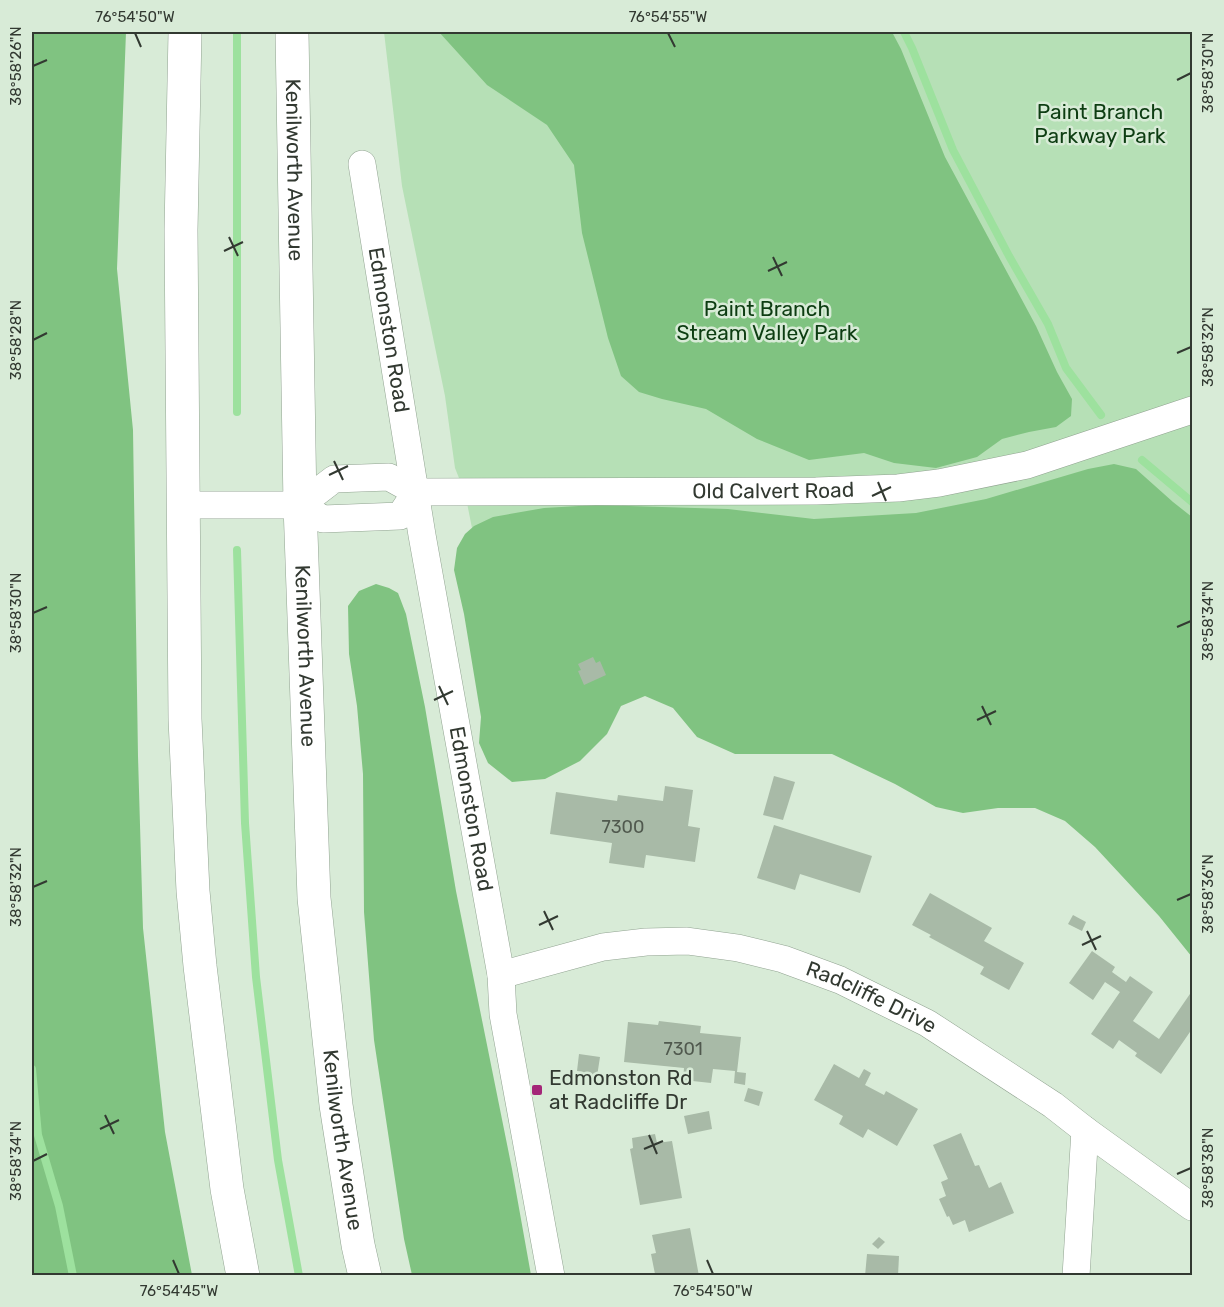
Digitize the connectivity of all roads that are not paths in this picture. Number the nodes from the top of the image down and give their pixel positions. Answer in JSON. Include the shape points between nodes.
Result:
{"nodes":[{"id":1,"x":184,"y":32,"type":"edge"},
{"id":2,"x":292,"y":32,"type":"edge"},
{"id":3,"x":362,"y":164,"type":"dead end"},
{"id":4,"x":1192,"y":410,"type":"edge"},
{"id":5,"x":416,"y":492,"type":"junction"},
{"id":6,"x":182,"y":505,"type":"junction"},
{"id":7,"x":300,"y":505,"type":"junction"},
{"id":8,"x":501,"y":975,"type":"junction"},
{"id":9,"x":1085,"y":1130,"type":"junction"},
{"id":10,"x":1192,"y":1207,"type":"edge"},
{"id":11,"x":243,"y":1275,"type":"edge"},
{"id":12,"x":365,"y":1275,"type":"edge"},
{"id":13,"x":551,"y":1275,"type":"edge"},
{"id":14,"x":1076,"y":1275,"type":"edge"}],
"edges":[{"from":1,"to":6,"type":"main road"},
{"from":2,"to":7,"type":"main road","name":"Kenilworth Avenue"},
{"from":3,"to":5,"type":"street","name":"Edmonston Road"},
{"from":4,"to":5,"type":"street","name":"Old Calvert Road","via":[[1027,465],[898,488]]},
{"from":5,"to":7,"type":"street","name":"Old Calvert Road","via":[[388,477],[334,479]]},
{"from":5,"to":7,"type":"street","via":[[400,516],[323,519]]},
{"from":5,"to":8,"type":"street","name":"Edmonston Road"},
{"from":6,"to":7,"type":"street"},
{"from":6,"to":11,"type":"main road","via":[[185,719],[193,891],[227,1189]]},
{"from":7,"to":12,"type":"main road","name":"Kenilworth Avenue","via":[[314,898],[336,1105]]},
{"from":8,"to":9,"type":"street","name":"Radcliffe Drive","via":[[603,947],[646,942],[687,941],[783,959],[840,980],[927,1023]]},
{"from":8,"to":13,"type":"street","name":"Edmonston Road","via":[[503,1014]]},
{"from":9,"to":10,"type":"street","name":"Radcliffe Drive"},
{"from":9,"to":14,"type":"street"}]}
